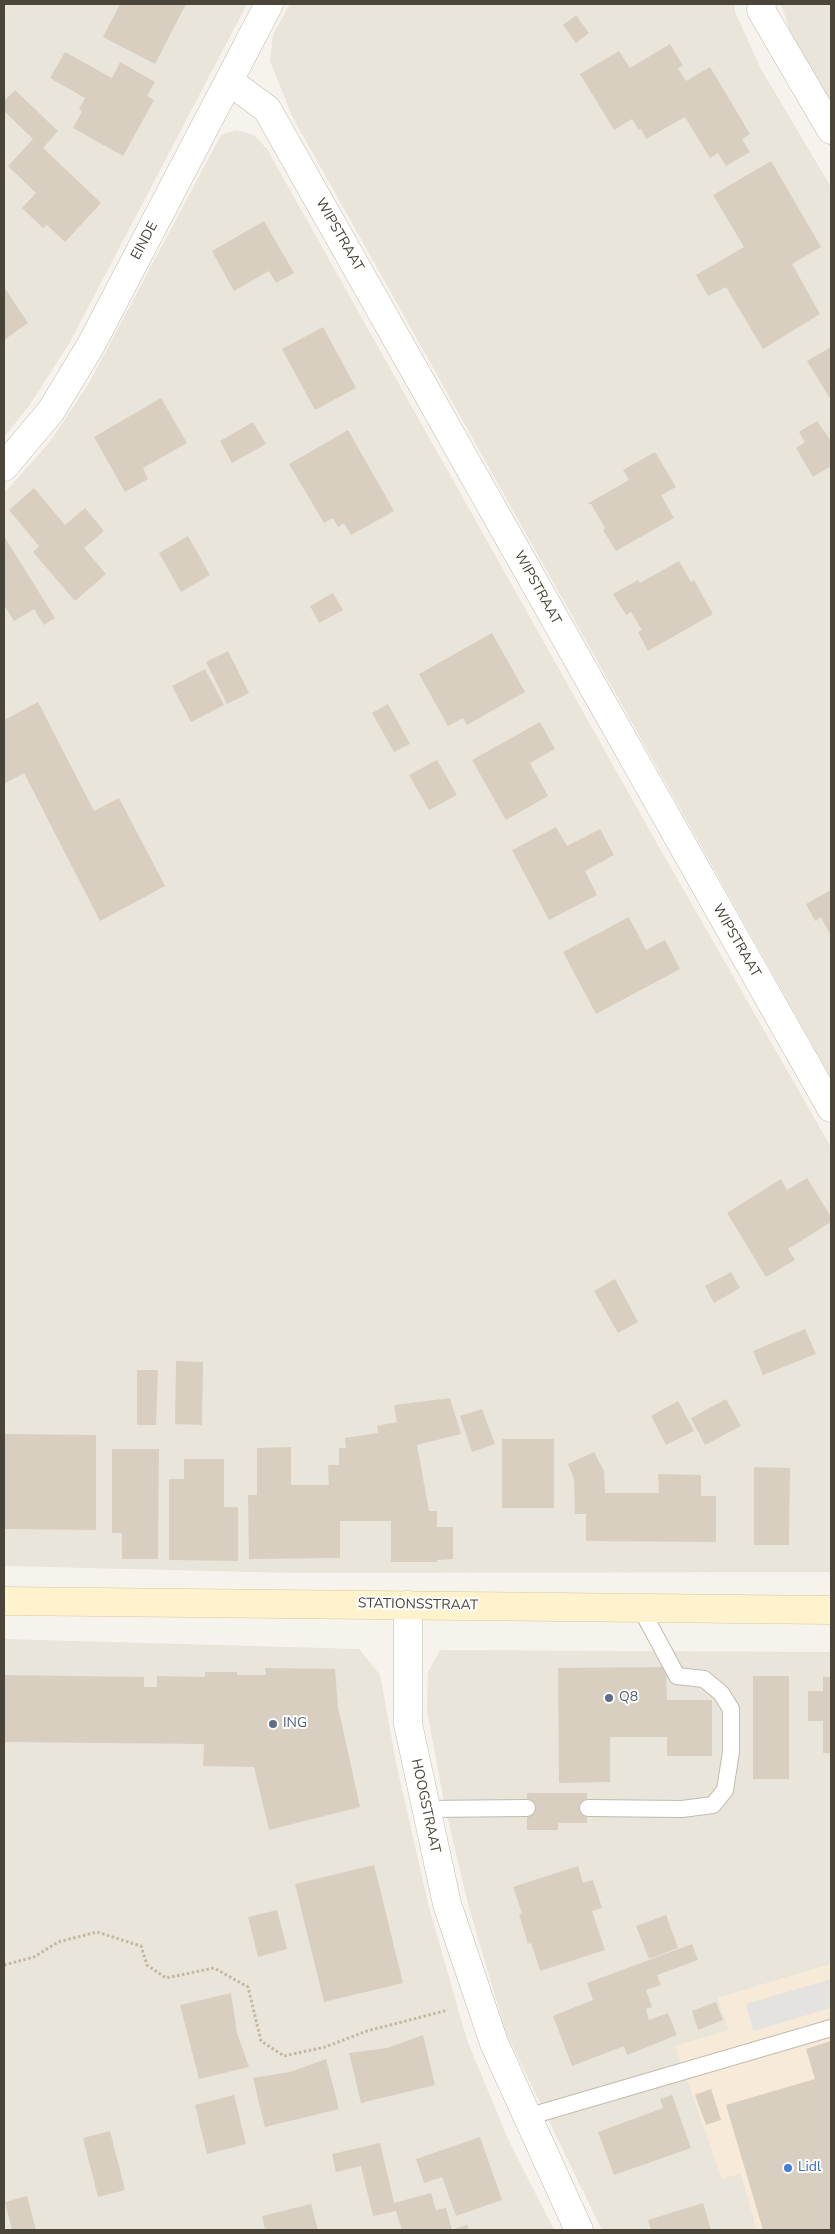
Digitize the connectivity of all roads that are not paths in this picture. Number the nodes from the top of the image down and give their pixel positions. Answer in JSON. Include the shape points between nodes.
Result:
{"nodes":[{"id":1,"x":269,"y":4,"type":"edge"},
{"id":2,"x":762,"y":4,"type":"edge"},
{"id":3,"x":229,"y":81,"type":"junction"},
{"id":4,"x":831,"y":130,"type":"edge"},
{"id":5,"x":4,"y":467,"type":"edge"},
{"id":6,"x":831,"y":1108,"type":"edge"},
{"id":7,"x":4,"y":1601,"type":"edge"},
{"id":8,"x":408,"y":1605,"type":"junction"},
{"id":9,"x":640,"y":1608,"type":"junction"},
{"id":10,"x":831,"y":1610,"type":"edge"},
{"id":11,"x":528,"y":1808,"type":"dead end"},
{"id":12,"x":588,"y":1808,"type":"dead end"},
{"id":13,"x":425,"y":1809,"type":"junction"},
{"id":14,"x":831,"y":2028,"type":"edge"},
{"id":15,"x":527,"y":2117,"type":"junction"},
{"id":16,"x":579,"y":2230,"type":"edge"}],
"edges":[{"from":1,"to":3,"type":"street","name":"EINDE"},
{"from":2,"to":4,"type":"street","via":[[761,10]]},
{"from":3,"to":5,"type":"street","name":"EINDE","via":[[91,345],[51,411]]},
{"from":3,"to":6,"type":"street","name":"WIPSTRAAT","via":[[267,109]]},
{"from":7,"to":8,"type":"main road","name":"STATIONSSTRAAT"},
{"from":8,"to":9,"type":"main road","name":"STATIONSSTRAAT"},
{"from":8,"to":13,"type":"street","name":"HOOGSTRAAT","via":[[408,1724]]},
{"from":9,"to":10,"type":"main road","name":"STATIONSSTRAAT"},
{"from":9,"to":12,"type":"lane","via":[[677,1676],[704,1679],[720,1692],[731,1709],[731,1752],[725,1790],[713,1805],[682,1809]]},
{"from":11,"to":13,"type":"lane"},
{"from":13,"to":15,"type":"street","name":"HOOGSTRAAT","via":[[447,1904],[479,2002]]},
{"from":14,"to":15,"type":"lane"},
{"from":15,"to":16,"type":"street","name":"HOOGSTRAAT"}]}
